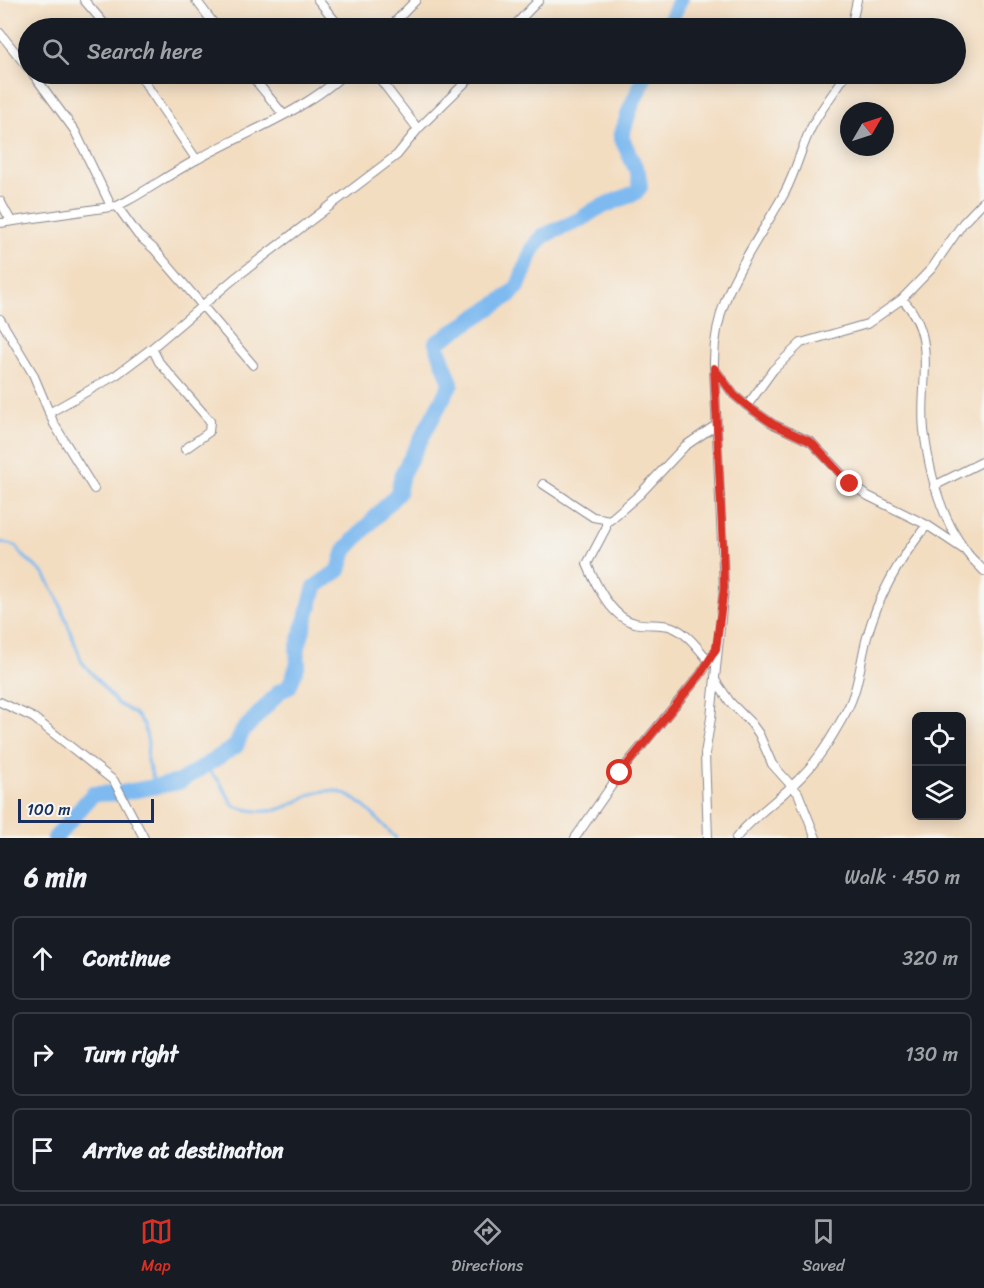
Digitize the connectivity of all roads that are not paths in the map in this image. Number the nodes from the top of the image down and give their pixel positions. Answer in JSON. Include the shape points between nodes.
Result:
{"nodes":[{"id":1,"x":84,"y":0,"type":"edge"},
{"id":2,"x":196,"y":0,"type":"edge"},
{"id":3,"x":318,"y":0,"type":"edge"},
{"id":4,"x":416,"y":0,"type":"edge"},
{"id":5,"x":539,"y":0,"type":"edge"},
{"id":6,"x":857,"y":0,"type":"edge"},
{"id":7,"x":99,"y":18,"type":"edge"},
{"id":8,"x":210,"y":18,"type":"edge"},
{"id":9,"x":333,"y":18,"type":"edge"},
{"id":10,"x":399,"y":18,"type":"edge"},
{"id":11,"x":522,"y":18,"type":"edge"},
{"id":12,"x":853,"y":18,"type":"edge"},
{"id":13,"x":0,"y":33,"type":"edge"},
{"id":14,"x":18,"y":56,"type":"edge"},
{"id":15,"x":40,"y":84,"type":"edge"},
{"id":16,"x":146,"y":84,"type":"edge"},
{"id":17,"x":258,"y":84,"type":"edge"},
{"id":18,"x":331,"y":84,"type":"edge"},
{"id":19,"x":384,"y":84,"type":"edge"},
{"id":20,"x":464,"y":84,"type":"edge"},
{"id":21,"x":839,"y":84,"type":"edge"},
{"id":22,"x":284,"y":114,"type":"junction"},
{"id":23,"x":418,"y":129,"type":"junction"},
{"id":24,"x":196,"y":159,"type":"junction"},
{"id":25,"x":0,"y":201,"type":"edge"},
{"id":26,"x":984,"y":201,"type":"edge"},
{"id":27,"x":114,"y":206,"type":"junction"},
{"id":28,"x":11,"y":221,"type":"junction"},
{"id":29,"x":0,"y":223,"type":"edge"},
{"id":30,"x":902,"y":299,"type":"junction"},
{"id":31,"x":202,"y":304,"type":"junction"},
{"id":32,"x":0,"y":319,"type":"edge"},
{"id":33,"x":152,"y":348,"type":"junction"},
{"id":34,"x":253,"y":365,"type":"dead end"},
{"id":35,"x":714,"y":368,"type":"junction"},
{"id":36,"x":747,"y":406,"type":"junction"},
{"id":37,"x":49,"y":413,"type":"junction"},
{"id":38,"x":716,"y":425,"type":"junction"},
{"id":39,"x":185,"y":449,"type":"dead end"},
{"id":40,"x":984,"y":461,"type":"edge"},
{"id":41,"x":543,"y":484,"type":"dead end"},
{"id":42,"x":934,"y":486,"type":"junction"},
{"id":43,"x":94,"y":489,"type":"dead end"},
{"id":44,"x":606,"y":520,"type":"junction"},
{"id":45,"x":927,"y":525,"type":"junction"},
{"id":46,"x":966,"y":551,"type":"junction"},
{"id":47,"x":984,"y":570,"type":"edge"},
{"id":48,"x":716,"y":649,"type":"junction"},
{"id":49,"x":710,"y":662,"type":"junction"},
{"id":50,"x":715,"y":680,"type":"junction"},
{"id":51,"x":0,"y":702,"type":"edge"},
{"id":52,"x":792,"y":786,"type":"junction"},
{"id":53,"x":144,"y":838,"type":"edge"},
{"id":54,"x":575,"y":838,"type":"edge"},
{"id":55,"x":708,"y":838,"type":"edge"},
{"id":56,"x":736,"y":838,"type":"edge"},
{"id":57,"x":816,"y":838,"type":"edge"}],
"edges":[{"from":1,"to":7,"type":"street"},
{"from":2,"to":8,"type":"street"},
{"from":3,"to":9,"type":"street"},
{"from":4,"to":10,"type":"street"},
{"from":5,"to":11,"type":"street"},
{"from":6,"to":12,"type":"street"},
{"from":13,"to":14,"type":"street"},
{"from":15,"to":27,"type":"street","via":[[75,131]]},
{"from":16,"to":24,"type":"street"},
{"from":17,"to":22,"type":"street"},
{"from":18,"to":22,"type":"street"},
{"from":19,"to":23,"type":"street"},
{"from":20,"to":23,"type":"street"},
{"from":21,"to":35,"type":"street","via":[[810,129],[786,190],[730,285],[716,336]]},
{"from":22,"to":24,"type":"street"},
{"from":23,"to":31,"type":"street","via":[[397,155]]},
{"from":24,"to":27,"type":"street"},
{"from":25,"to":28,"type":"street"},
{"from":26,"to":30,"type":"street","via":[[963,223],[932,268]]},
{"from":27,"to":28,"type":"street"},
{"from":27,"to":31,"type":"street"},
{"from":28,"to":29,"type":"street"},
{"from":30,"to":36,"type":"street","via":[[867,324],[801,344],[777,365]]},
{"from":30,"to":42,"type":"street","via":[[915,312],[924,340],[922,406]]},
{"from":31,"to":33,"type":"street"},
{"from":31,"to":34,"type":"street"},
{"from":32,"to":37,"type":"street","via":[[33,374]]},
{"from":33,"to":37,"type":"street","via":[[116,375]]},
{"from":33,"to":39,"type":"street","via":[[159,362],[210,421],[209,432]]},
{"from":35,"to":36,"type":"street"},
{"from":35,"to":38,"type":"street"},
{"from":36,"to":45,"type":"street","via":[[811,442],[842,476],[868,496]]},
{"from":37,"to":43,"type":"street"},
{"from":38,"to":44,"type":"street","via":[[685,446],[640,494]]},
{"from":38,"to":48,"type":"street","via":[[724,588]]},
{"from":40,"to":42,"type":"street"},
{"from":41,"to":44,"type":"street","via":[[585,513]]},
{"from":42,"to":46,"type":"street"},
{"from":44,"to":49,"type":"street","via":[[606,528],[587,564],[594,584],[619,614],[633,623],[671,626]]},
{"from":45,"to":46,"type":"street"},
{"from":45,"to":52,"type":"street","via":[[877,608],[860,676],[847,709],[818,758]]},
{"from":46,"to":47,"type":"street"},
{"from":48,"to":49,"type":"street"},
{"from":48,"to":50,"type":"street"},
{"from":49,"to":54,"type":"street","via":[[626,765]]},
{"from":50,"to":52,"type":"street","via":[[751,723],[772,764]]},
{"from":50,"to":55,"type":"street","via":[[705,754]]},
{"from":51,"to":53,"type":"street","via":[[34,718],[114,781]]},
{"from":52,"to":56,"type":"street"},
{"from":52,"to":57,"type":"street"}]}
